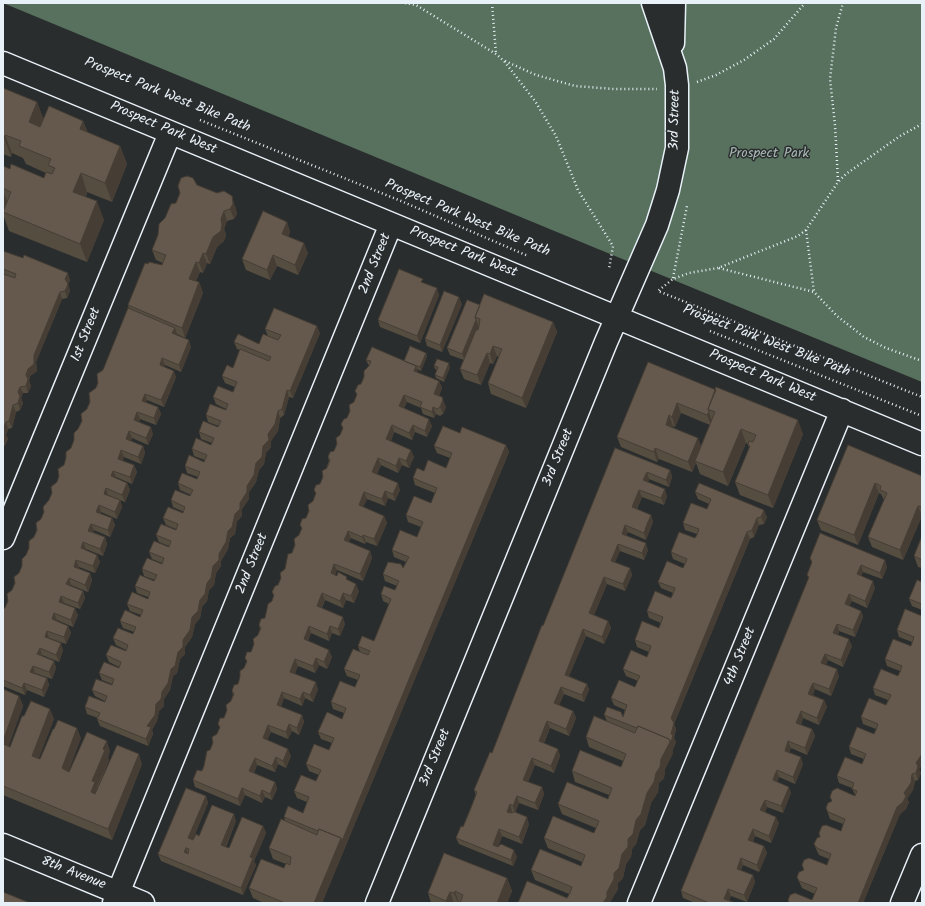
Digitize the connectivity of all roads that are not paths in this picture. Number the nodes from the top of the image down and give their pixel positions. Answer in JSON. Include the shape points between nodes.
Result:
{"nodes":[{"id":1,"x":653,"y":3,"type":"edge"},
{"id":2,"x":674,"y":3,"type":"edge"},
{"id":3,"x":3,"y":63,"type":"edge"},
{"id":4,"x":675,"y":68,"type":"junction"},
{"id":5,"x":170,"y":133,"type":"junction"},
{"id":6,"x":392,"y":224,"type":"junction"},
{"id":7,"x":617,"y":317,"type":"junction"},
{"id":8,"x":842,"y":410,"type":"junction"},
{"id":9,"x":922,"y":444,"type":"edge"},
{"id":10,"x":3,"y":538,"type":"edge"},
{"id":11,"x":3,"y":845,"type":"edge"},
{"id":12,"x":922,"y":855,"type":"edge"},
{"id":13,"x":116,"y":898,"type":"edge"},
{"id":14,"x":143,"y":903,"type":"edge"},
{"id":15,"x":377,"y":903,"type":"edge"},
{"id":16,"x":639,"y":903,"type":"edge"},
{"id":17,"x":902,"y":903,"type":"edge"}],
"edges":[{"from":1,"to":4,"type":"street","name":"3rd Street"},
{"from":2,"to":4,"type":"street"},
{"from":3,"to":5,"type":"street","name":"Prospect Park West"},
{"from":4,"to":7,"type":"street","name":"3rd Street","via":[[678,106],[677,148],[668,190],[657,225]]},
{"from":5,"to":6,"type":"street","name":"Prospect Park West"},
{"from":5,"to":10,"type":"street","name":"1st Street"},
{"from":6,"to":7,"type":"street","name":"Prospect Park West"},
{"from":6,"to":13,"type":"street","name":"2nd Street"},
{"from":7,"to":8,"type":"street","name":"Prospect Park West"},
{"from":7,"to":15,"type":"street","name":"3rd Street"},
{"from":8,"to":9,"type":"street","name":"Prospect Park West"},
{"from":8,"to":16,"type":"street","name":"4th Street"},
{"from":11,"to":13,"type":"street","name":"8th Avenue"},
{"from":12,"to":17,"type":"street"},
{"from":13,"to":14,"type":"street","name":"8th Avenue"}]}
